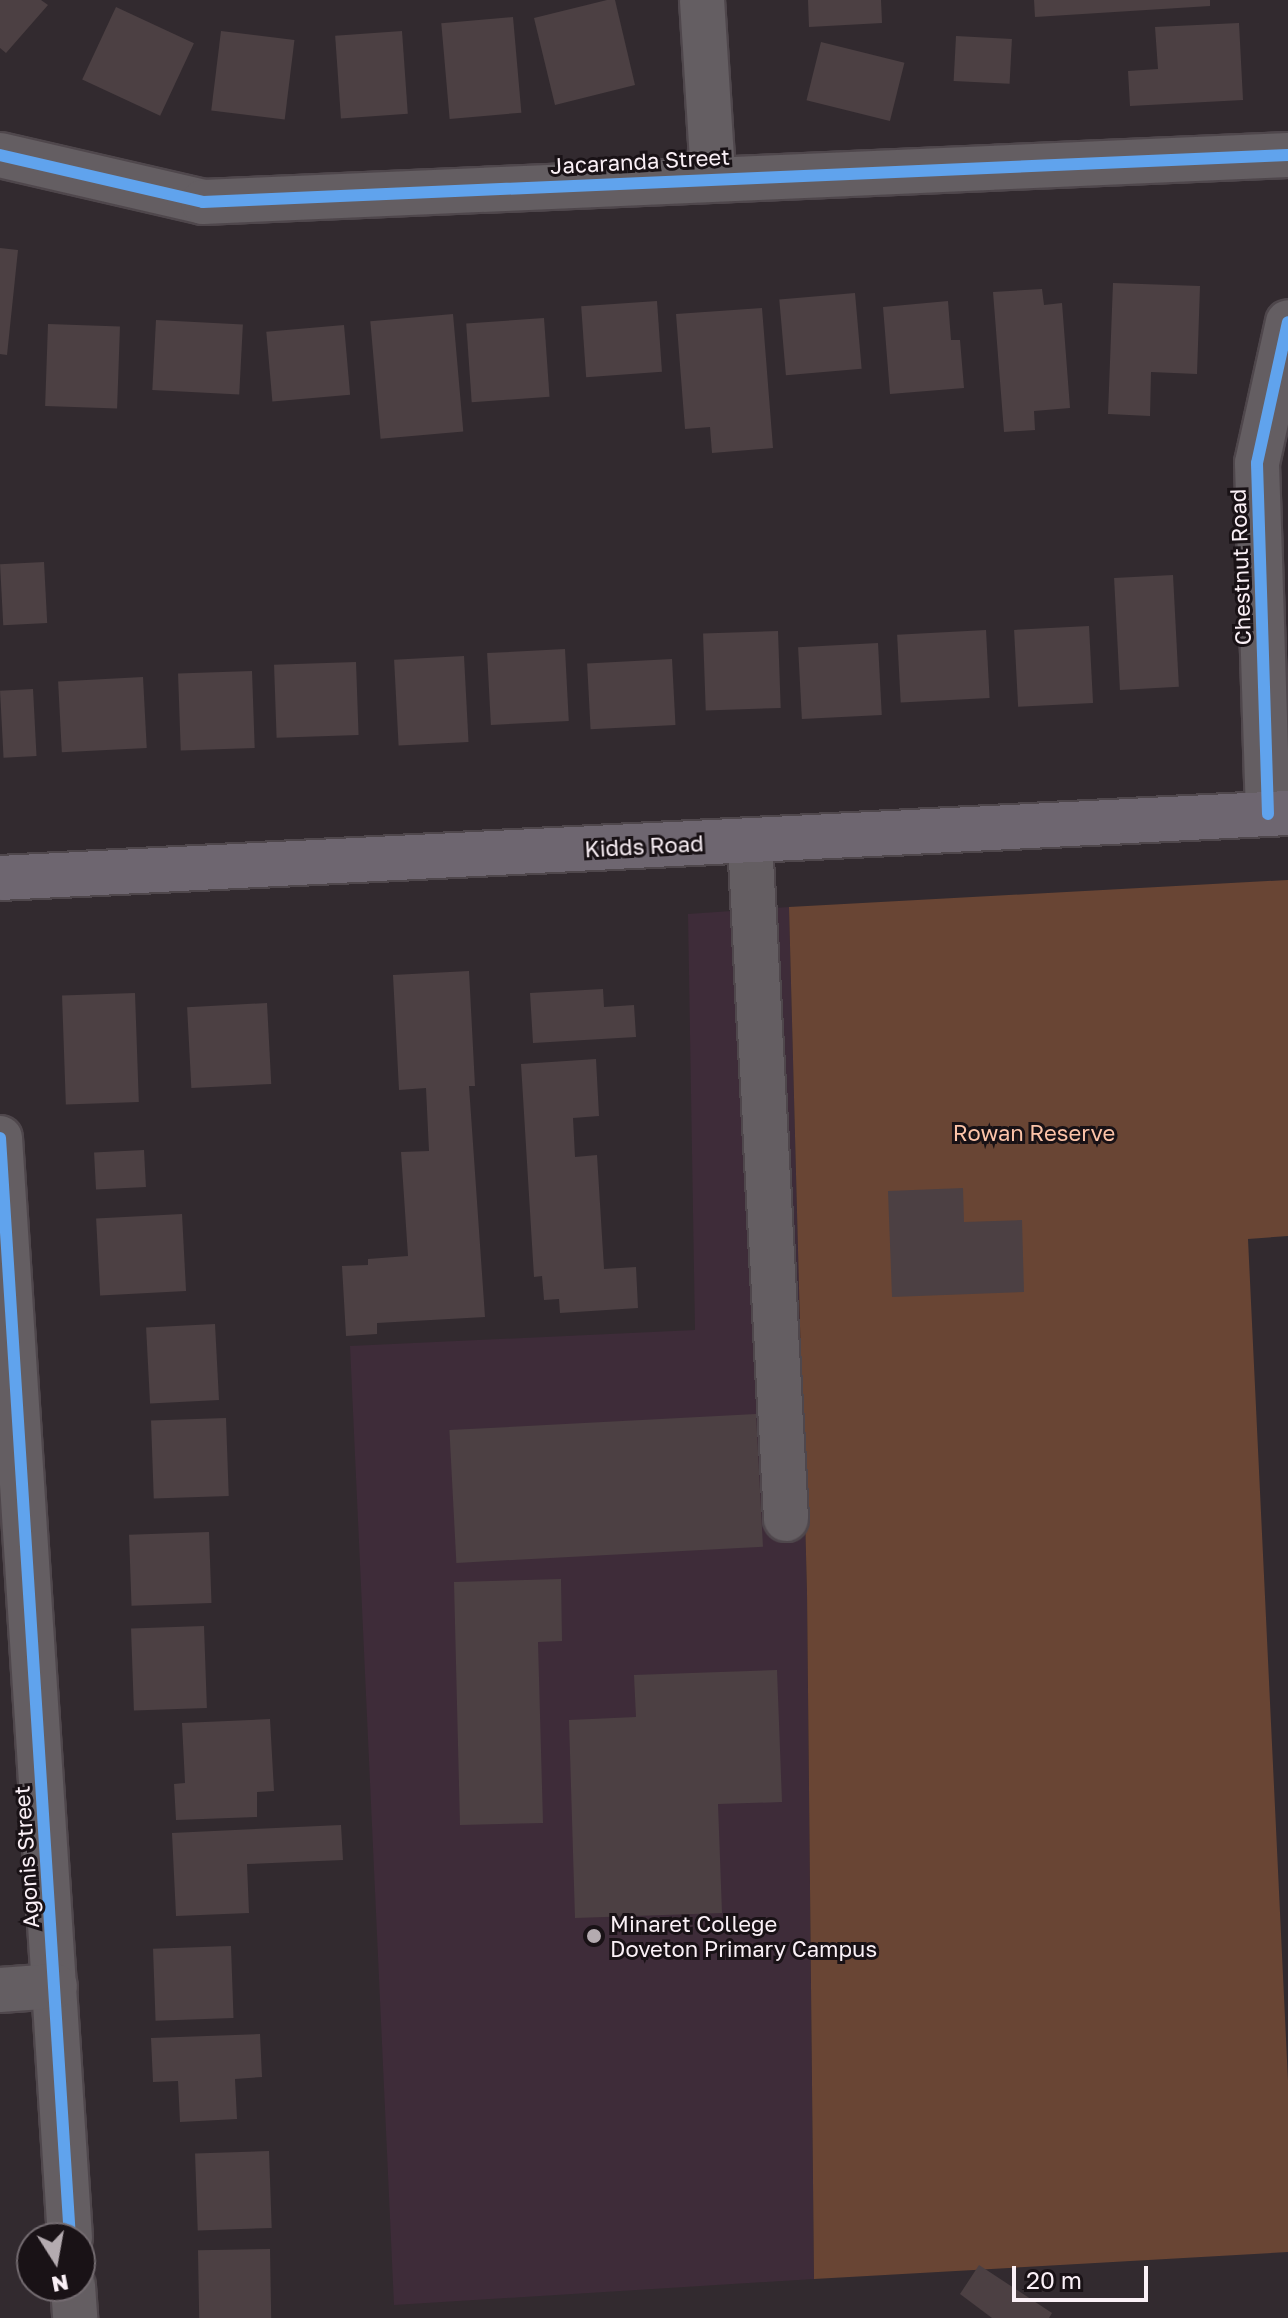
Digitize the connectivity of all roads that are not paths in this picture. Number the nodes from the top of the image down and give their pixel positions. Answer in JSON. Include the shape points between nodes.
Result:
{"nodes":[{"id":1,"x":702,"y":0,"type":"edge"},
{"id":2,"x":0,"y":155,"type":"edge"},
{"id":3,"x":1288,"y":155,"type":"edge"},
{"id":4,"x":713,"y":177,"type":"junction"},
{"id":5,"x":1288,"y":322,"type":"edge"},
{"id":6,"x":1278,"y":814,"type":"edge"},
{"id":7,"x":750,"y":841,"type":"junction"},
{"id":8,"x":0,"y":878,"type":"edge"},
{"id":9,"x":0,"y":1138,"type":"edge"},
{"id":10,"x":10,"y":1463,"type":"edge"},
{"id":11,"x":786,"y":1519,"type":"dead end"},
{"id":12,"x":55,"y":1986,"type":"junction"},
{"id":13,"x":0,"y":1990,"type":"edge"},
{"id":14,"x":69,"y":2222,"type":"edge"}],
"edges":[{"from":1,"to":4,"type":"street"},
{"from":2,"to":4,"type":"street","name":"Jacaranda Street","via":[[203,202]]},
{"from":3,"to":4,"type":"street","name":"Jacaranda Street"},
{"from":5,"to":6,"type":"street","name":"Chestnut Road","via":[[1257,463]]},
{"from":6,"to":7,"type":"main road","name":"Kidds Road"},
{"from":7,"to":8,"type":"main road","name":"Kidds Road"},
{"from":7,"to":11,"type":"street"},
{"from":9,"to":10,"type":"street","name":"Agonis Street"},
{"from":10,"to":12,"type":"street","name":"Agonis Street"},
{"from":12,"to":13,"type":"street"},
{"from":12,"to":14,"type":"street","name":"Agonis Street"}]}
